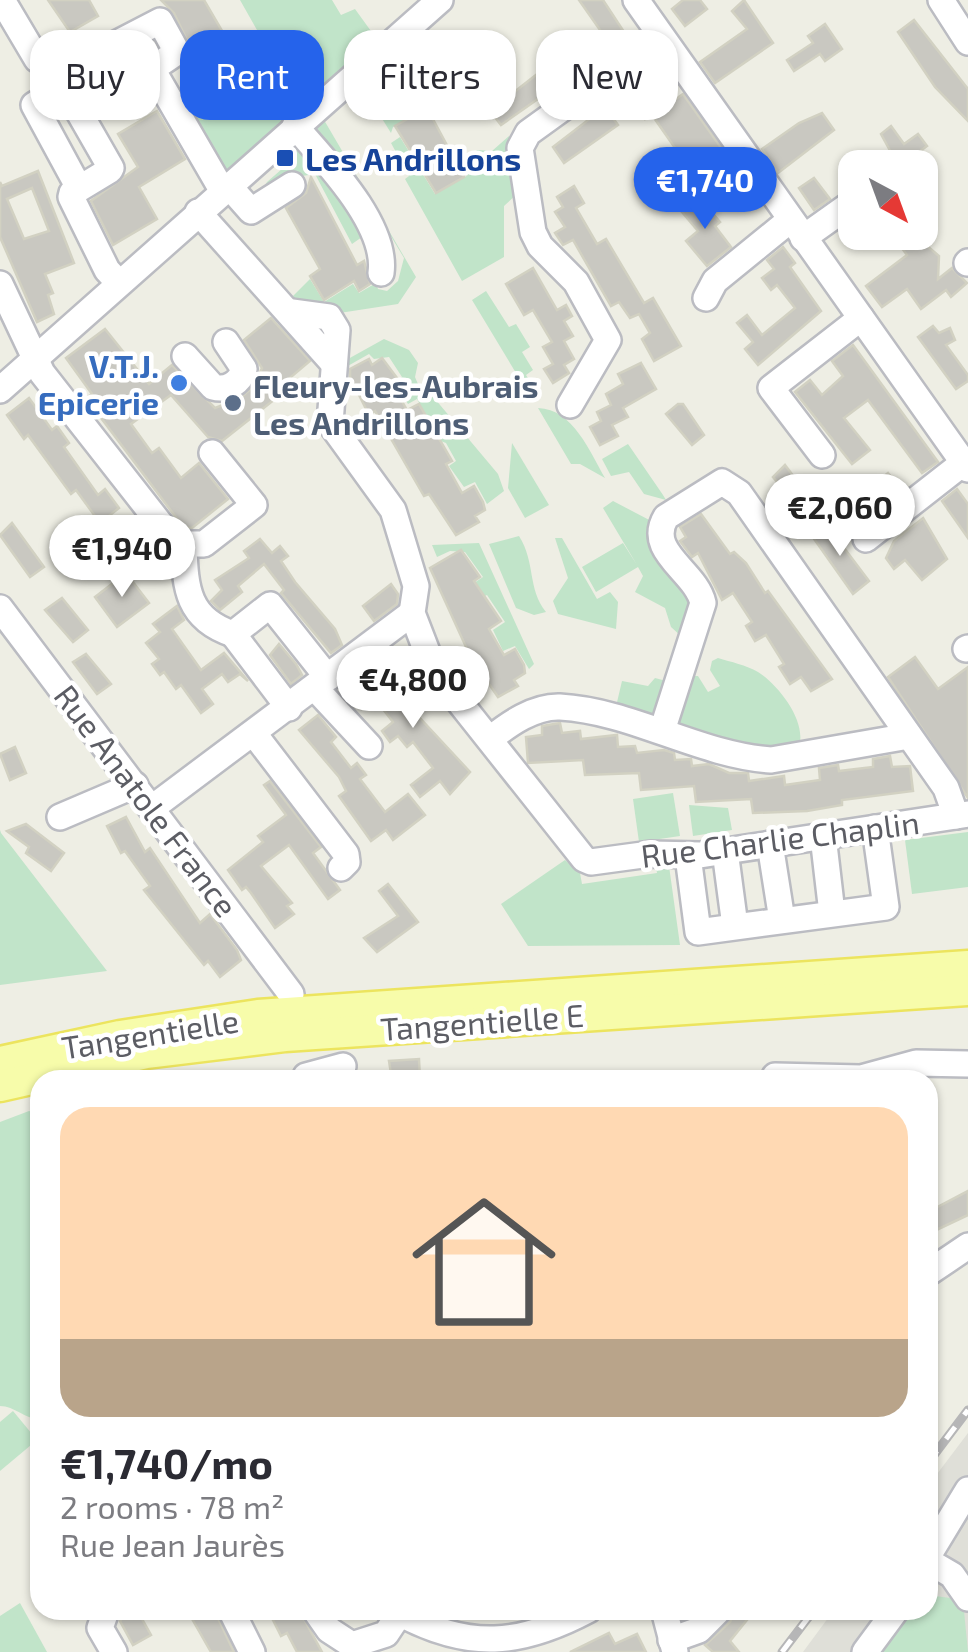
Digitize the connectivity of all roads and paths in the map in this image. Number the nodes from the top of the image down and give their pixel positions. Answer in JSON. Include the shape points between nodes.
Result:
{"nodes":[{"id":1,"x":2,"y":0,"type":"edge"},
{"id":2,"x":440,"y":0,"type":"edge"},
{"id":3,"x":636,"y":0,"type":"edge"},
{"id":4,"x":941,"y":0,"type":"edge"},
{"id":5,"x":137,"y":30,"type":"edge"},
{"id":6,"x":656,"y":30,"type":"edge"},
{"id":7,"x":968,"y":42,"type":"edge"},
{"id":8,"x":30,"y":49,"type":"edge"},
{"id":9,"x":678,"y":61,"type":"edge"},
{"id":10,"x":160,"y":63,"type":"edge"},
{"id":11,"x":160,"y":81,"type":"edge"},
{"id":12,"x":546,"y":120,"type":"edge"},
{"id":13,"x":295,"y":126,"type":"junction"},
{"id":14,"x":292,"y":186,"type":"dead end"},
{"id":15,"x":225,"y":187,"type":"junction"},
{"id":16,"x":79,"y":188,"type":"dead end"},
{"id":17,"x":838,"y":209,"type":"edge"},
{"id":18,"x":198,"y":212,"type":"junction"},
{"id":19,"x":797,"y":229,"type":"junction"},
{"id":20,"x":382,"y":273,"type":"dead end"},
{"id":21,"x":118,"y":283,"type":"junction"},
{"id":22,"x":0,"y":284,"type":"edge"},
{"id":23,"x":706,"y":298,"type":"dead end"},
{"id":24,"x":860,"y":318,"type":"junction"},
{"id":25,"x":226,"y":342,"type":"dead end"},
{"id":26,"x":185,"y":356,"type":"dead end"},
{"id":27,"x":34,"y":359,"type":"junction"},
{"id":28,"x":0,"y":390,"type":"edge"},
{"id":29,"x":570,"y":405,"type":"dead end"},
{"id":30,"x":212,"y":453,"type":"dead end"},
{"id":31,"x":822,"y":455,"type":"dead end"},
{"id":32,"x":965,"y":466,"type":"edge"},
{"id":33,"x":866,"y":539,"type":"dead end"},
{"id":34,"x":184,"y":546,"type":"junction"},
{"id":35,"x":0,"y":608,"type":"edge"},
{"id":36,"x":412,"y":613,"type":"junction"},
{"id":37,"x":233,"y":634,"type":"junction"},
{"id":38,"x":322,"y":683,"type":"junction"},
{"id":39,"x":288,"y":708,"type":"junction"},
{"id":40,"x":662,"y":731,"type":"junction"},
{"id":41,"x":255,"y":735,"type":"junction"},
{"id":42,"x":908,"y":736,"type":"junction"},
{"id":43,"x":490,"y":739,"type":"junction"},
{"id":44,"x":369,"y":746,"type":"dead end"},
{"id":45,"x":135,"y":785,"type":"junction"},
{"id":46,"x":152,"y":808,"type":"junction"},
{"id":47,"x":962,"y":815,"type":"edge"},
{"id":48,"x":60,"y":817,"type":"dead end"},
{"id":49,"x":875,"y":828,"type":"junction"},
{"id":50,"x":823,"y":836,"type":"junction"},
{"id":51,"x":770,"y":844,"type":"junction"},
{"id":52,"x":726,"y":851,"type":"junction"},
{"id":53,"x":688,"y":856,"type":"junction"},
{"id":54,"x":340,"y":868,"type":"dead end"},
{"id":55,"x":832,"y":914,"type":"junction"},
{"id":56,"x":782,"y":920,"type":"junction"},
{"id":57,"x":735,"y":926,"type":"junction"},
{"id":58,"x":968,"y":966,"type":"edge"},
{"id":59,"x":968,"y":990,"type":"edge"},
{"id":60,"x":292,"y":994,"type":"dead end"},
{"id":61,"x":258,"y":1015,"type":"joint"},
{"id":62,"x":285,"y":1036,"type":"junction"},
{"id":63,"x":43,"y":1050,"type":"junction"},
{"id":64,"x":0,"y":1052,"type":"edge"},
{"id":65,"x":0,"y":1062,"type":"edge"},
{"id":66,"x":968,"y":1064,"type":"edge"},
{"id":67,"x":73,"y":1070,"type":"edge"},
{"id":68,"x":124,"y":1070,"type":"edge"},
{"id":69,"x":890,"y":1070,"type":"edge"},
{"id":70,"x":30,"y":1079,"type":"edge"},
{"id":71,"x":0,"y":1086,"type":"edge"},
{"id":72,"x":30,"y":1091,"type":"edge"},
{"id":73,"x":0,"y":1101,"type":"edge"},
{"id":74,"x":968,"y":1246,"type":"edge"},
{"id":75,"x":938,"y":1266,"type":"edge"},
{"id":76,"x":968,"y":1490,"type":"edge"},
{"id":77,"x":938,"y":1542,"type":"edge"},
{"id":78,"x":938,"y":1565,"type":"edge"},
{"id":79,"x":968,"y":1598,"type":"edge"},
{"id":80,"x":103,"y":1620,"type":"edge"},
{"id":81,"x":236,"y":1620,"type":"edge"},
{"id":82,"x":322,"y":1620,"type":"edge"},
{"id":83,"x":396,"y":1620,"type":"edge"},
{"id":84,"x":412,"y":1620,"type":"edge"},
{"id":85,"x":567,"y":1620,"type":"edge"},
{"id":86,"x":666,"y":1620,"type":"edge"},
{"id":87,"x":708,"y":1620,"type":"edge"},
{"id":88,"x":888,"y":1620,"type":"edge"},
{"id":89,"x":443,"y":1644,"type":"edge"},
{"id":90,"x":473,"y":1645,"type":"edge"},
{"id":91,"x":673,"y":1646,"type":"edge"},
{"id":92,"x":114,"y":1652,"type":"edge"},
{"id":93,"x":252,"y":1652,"type":"edge"},
{"id":94,"x":864,"y":1652,"type":"edge"}],
"edges":[{"from":1,"to":8,"type":"street"},
{"from":2,"to":13,"type":"street"},
{"from":3,"to":6,"type":"street"},
{"from":4,"to":7,"type":"street"},
{"from":5,"to":10,"type":"street","via":[[156,19],[177,52]]},
{"from":9,"to":19,"type":"street"},
{"from":11,"to":15,"type":"street"},
{"from":12,"to":29,"type":"street","via":[[520,148],[533,232],[576,282],[608,340]]},
{"from":13,"to":15,"type":"street"},
{"from":13,"to":20,"type":"street","via":[[330,160],[382,251]]},
{"from":14,"to":15,"type":"street","via":[[251,211]]},
{"from":15,"to":18,"type":"street"},
{"from":16,"to":21,"type":"street","via":[[72,198]]},
{"from":17,"to":19,"type":"street"},
{"from":18,"to":21,"type":"street"},
{"from":18,"to":36,"type":"street","via":[[334,364],[330,423],[393,510],[416,586]]},
{"from":19,"to":23,"type":"street","via":[[715,281]]},
{"from":19,"to":24,"type":"street"},
{"from":21,"to":27,"type":"street"},
{"from":22,"to":27,"type":"street"},
{"from":24,"to":31,"type":"street","via":[[771,388]]},
{"from":24,"to":32,"type":"street"},
{"from":25,"to":26,"type":"street","via":[[244,369],[226,388],[213,387]]},
{"from":27,"to":28,"type":"street"},
{"from":27,"to":34,"type":"street","via":[[167,538]]},
{"from":30,"to":34,"type":"street","via":[[254,505],[212,540]]},
{"from":32,"to":33,"type":"street"},
{"from":34,"to":37,"type":"street","via":[[187,595],[210,626]]},
{"from":35,"to":45,"type":"street","name":"Rue Anatole France"},
{"from":36,"to":38,"type":"street"},
{"from":36,"to":43,"type":"street","via":[[434,670]]},
{"from":37,"to":38,"type":"street","via":[[270,605]]},
{"from":37,"to":39,"type":"street"},
{"from":38,"to":39,"type":"street"},
{"from":38,"to":44,"type":"street"},
{"from":39,"to":41,"type":"street"},
{"from":40,"to":42,"type":"street","via":[[771,760]]},
{"from":40,"to":42,"type":"street","via":[[704,603],[662,545],[660,531],[666,517],[722,482],[739,493]]},
{"from":40,"to":43,"type":"street","via":[[559,707],[512,722]]},
{"from":41,"to":46,"type":"street"},
{"from":41,"to":54,"type":"street","via":[[346,854]]},
{"from":42,"to":47,"type":"street"},
{"from":43,"to":53,"type":"street","name":"Rue Charlie Chaplin","via":[[591,862]]},
{"from":45,"to":46,"type":"street","name":"Rue Anatole France"},
{"from":45,"to":48,"type":"street"},
{"from":46,"to":60,"type":"street","name":"Rue Anatole France"},
{"from":47,"to":49,"type":"street","name":"Rue Charlie Chaplin"},
{"from":49,"to":50,"type":"street","name":"Rue Charlie Chaplin"},
{"from":49,"to":55,"type":"street","via":[[886,906]]},
{"from":50,"to":51,"type":"street","name":"Rue Charlie Chaplin"},
{"from":50,"to":55,"type":"street"},
{"from":51,"to":52,"type":"street","name":"Rue Charlie Chaplin"},
{"from":51,"to":56,"type":"street"},
{"from":52,"to":53,"type":"street","name":"Rue Charlie Chaplin"},
{"from":52,"to":57,"type":"street"},
{"from":53,"to":57,"type":"street","via":[[698,932]]},
{"from":55,"to":56,"type":"street"},
{"from":56,"to":57,"type":"street"},
{"from":58,"to":61,"type":"main road","name":"Tangentielle E"},
{"from":59,"to":62,"type":"main road","name":"Tangentielle E"},
{"from":61,"to":63,"type":"main road","name":"Tangentielle"},
{"from":62,"to":67,"type":"main road","name":"Tangentielle E"},
{"from":62,"to":68,"type":"main road"},
{"from":63,"to":64,"type":"main road"},
{"from":63,"to":65,"type":"main road"},
{"from":66,"to":69,"type":"street","via":[[916,1063]]},
{"from":70,"to":71,"type":"main road","name":"Tangentielle E"},
{"from":72,"to":73,"type":"main road"},
{"from":74,"to":75,"type":"street"},
{"from":76,"to":77,"type":"street"},
{"from":78,"to":79,"type":"street"},
{"from":80,"to":92,"type":"street","via":[[100,1628]]},
{"from":81,"to":93,"type":"street"},
{"from":82,"to":83,"type":"street","via":[[352,1645],[386,1634]]},
{"from":84,"to":89,"type":"street"},
{"from":85,"to":90,"type":"street","via":[[537,1634]]},
{"from":86,"to":91,"type":"street"},
{"from":87,"to":91,"type":"street"},
{"from":88,"to":94,"type":"street"},
{"from":89,"to":90,"type":"street"}]}
